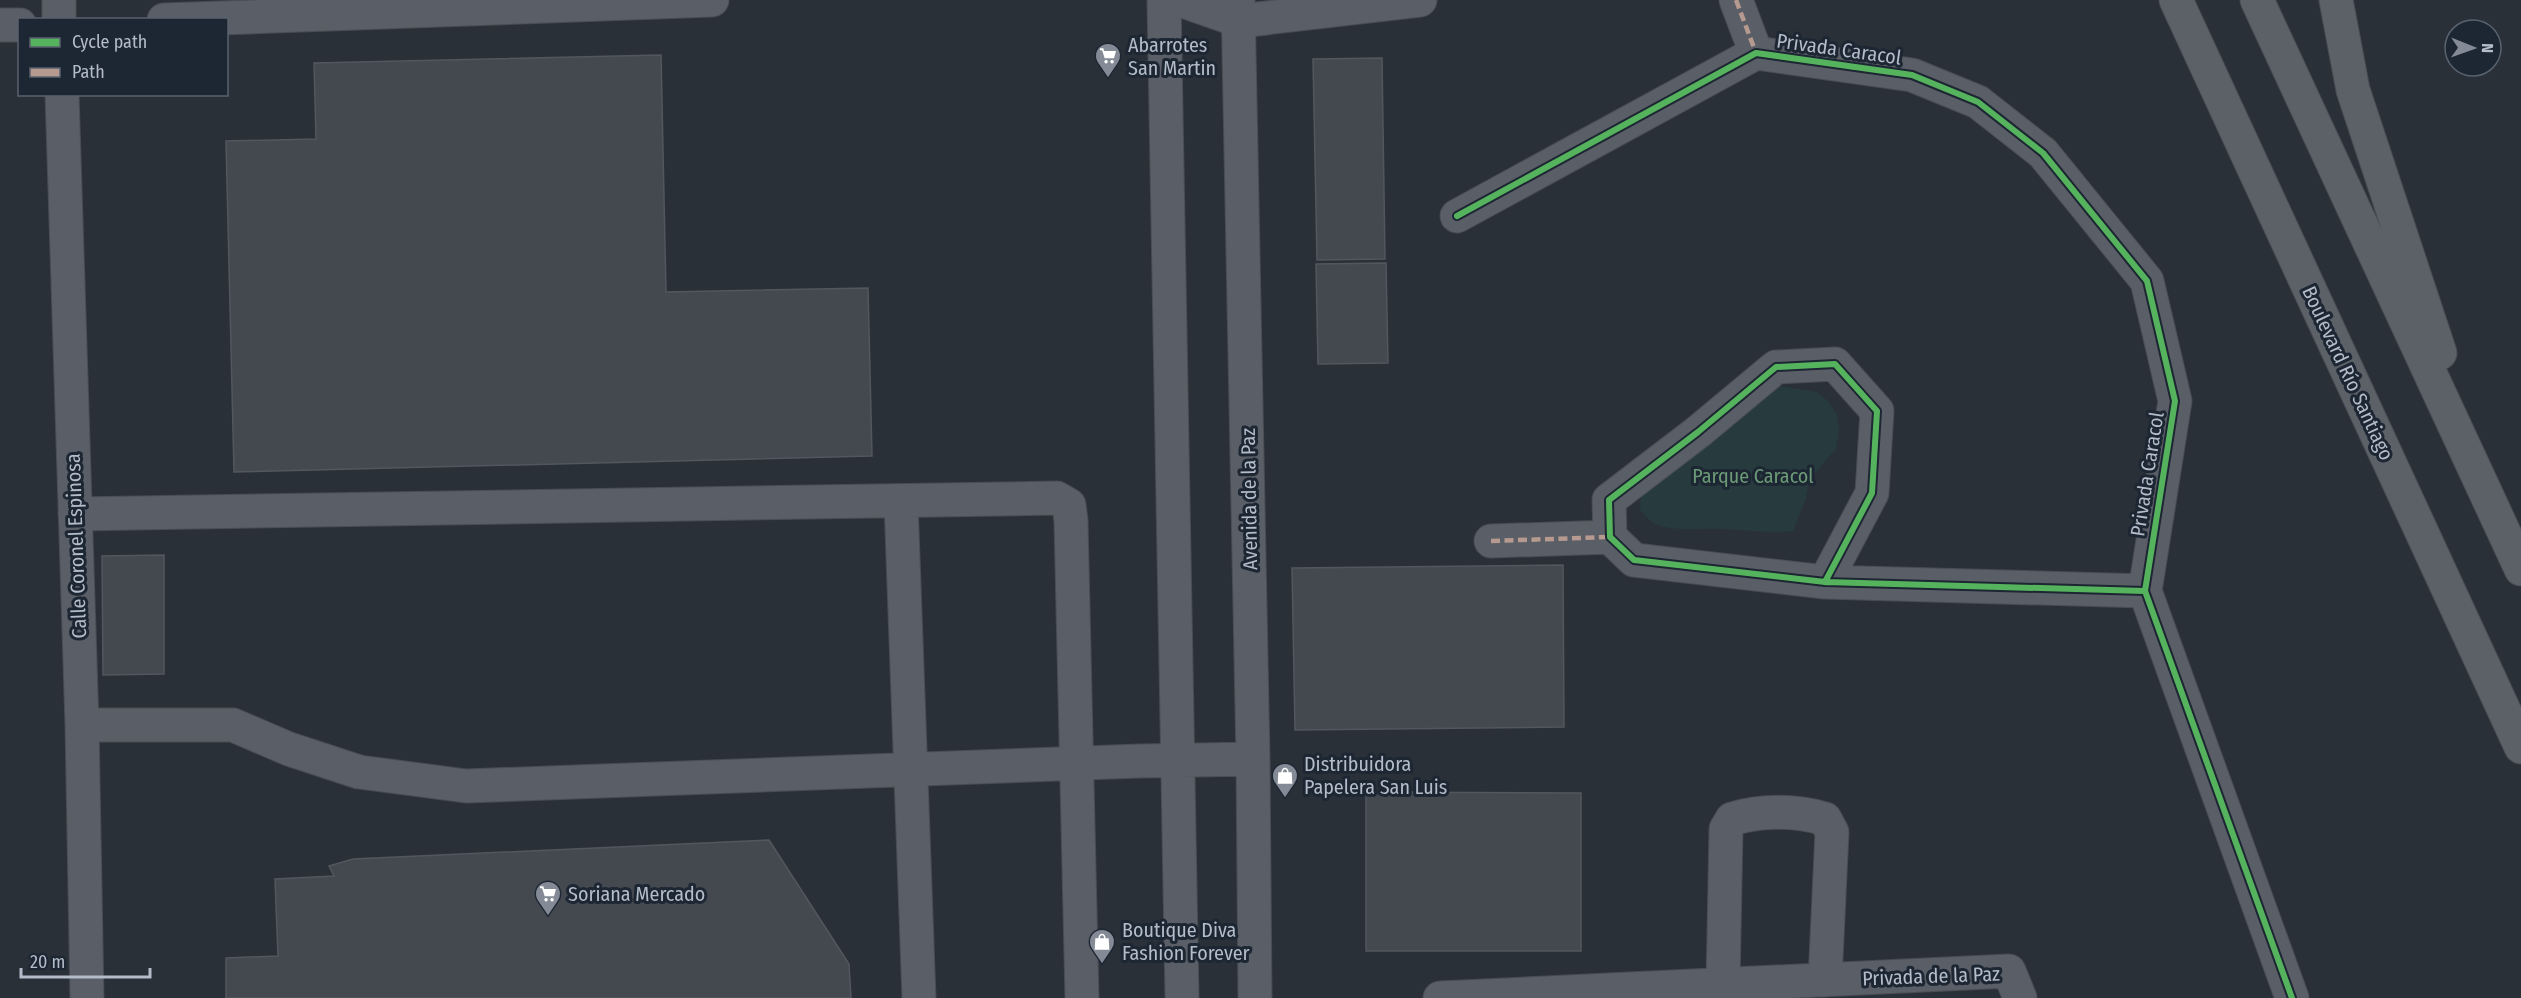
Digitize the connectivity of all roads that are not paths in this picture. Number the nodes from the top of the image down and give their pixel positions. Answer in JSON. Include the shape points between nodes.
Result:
{"nodes":[{"id":1,"x":59,"y":0,"type":"edge"},
{"id":2,"x":712,"y":0,"type":"edge"},
{"id":3,"x":1164,"y":0,"type":"edge"},
{"id":4,"x":1180,"y":0,"type":"edge"},
{"id":5,"x":1420,"y":0,"type":"edge"},
{"id":6,"x":1736,"y":0,"type":"edge"},
{"id":7,"x":2176,"y":0,"type":"edge"},
{"id":8,"x":2257,"y":0,"type":"edge"},
{"id":9,"x":2336,"y":0,"type":"edge"},
{"id":10,"x":1239,"y":10,"type":"edge"},
{"id":11,"x":60,"y":18,"type":"edge"},
{"id":12,"x":219,"y":18,"type":"edge"},
{"id":13,"x":18,"y":24,"type":"edge"},
{"id":14,"x":0,"y":25,"type":"edge"},
{"id":15,"x":1756,"y":53,"type":"junction"},
{"id":16,"x":62,"y":96,"type":"edge"},
{"id":17,"x":1457,"y":216,"type":"dead end"},
{"id":18,"x":901,"y":502,"type":"junction"},
{"id":19,"x":2491,"y":505,"type":"junction"},
{"id":20,"x":75,"y":514,"type":"junction"},
{"id":21,"x":1610,"y":537,"type":"junction"},
{"id":22,"x":1491,"y":541,"type":"dead end"},
{"id":23,"x":2521,"y":569,"type":"edge"},
{"id":24,"x":1824,"y":582,"type":"junction"},
{"id":25,"x":2145,"y":591,"type":"junction"},
{"id":26,"x":82,"y":725,"type":"junction"},
{"id":27,"x":2521,"y":747,"type":"edge"},
{"id":28,"x":1253,"y":759,"type":"junction"},
{"id":29,"x":1179,"y":760,"type":"junction"},
{"id":30,"x":1077,"y":763,"type":"junction"},
{"id":31,"x":910,"y":770,"type":"junction"},
{"id":32,"x":1825,"y":980,"type":"junction"},
{"id":33,"x":1723,"y":985,"type":"junction"},
{"id":34,"x":87,"y":998,"type":"edge"},
{"id":35,"x":919,"y":998,"type":"edge"},
{"id":36,"x":1082,"y":998,"type":"edge"},
{"id":37,"x":1182,"y":998,"type":"edge"},
{"id":38,"x":1255,"y":998,"type":"edge"},
{"id":39,"x":1440,"y":998,"type":"edge"},
{"id":40,"x":2020,"y":998,"type":"edge"},
{"id":41,"x":2292,"y":998,"type":"edge"}],
"edges":[{"from":1,"to":11,"type":"street"},
{"from":2,"to":12,"type":"street"},
{"from":3,"to":29,"type":"street"},
{"from":4,"to":10,"type":"street"},
{"from":5,"to":10,"type":"street"},
{"from":6,"to":15,"type":"street","name":"Privada Caracol"},
{"from":7,"to":27,"type":"main road","name":"Boulevard Río Santiago"},
{"from":8,"to":19,"type":"main road"},
{"from":9,"to":19,"type":"main road","via":[[2353,90]]},
{"from":10,"to":28,"type":"street","name":"Avenida de la Paz"},
{"from":13,"to":14,"type":"street"},
{"from":15,"to":17,"type":"street","name":"Privada Caracol"},
{"from":15,"to":25,"type":"street","name":"Privada Caracol","via":[[1912,75],[1978,102],[2043,153],[2147,281],[2175,401]]},
{"from":16,"to":20,"type":"street","name":"Calle Coronel Espinosa"},
{"from":18,"to":20,"type":"street"},
{"from":18,"to":30,"type":"street","via":[[1057,498],[1069,505]]},
{"from":18,"to":31,"type":"street"},
{"from":19,"to":23,"type":"main road"},
{"from":20,"to":26,"type":"street","name":"Calle Coronel Espinosa"},
{"from":21,"to":22,"type":"street"},
{"from":21,"to":24,"type":"street","via":[[1634,561]]},
{"from":21,"to":24,"type":"street","via":[[1609,500],[1776,367],[1835,364],[1877,411],[1872,493]]},
{"from":24,"to":25,"type":"street"},
{"from":25,"to":41,"type":"street","name":"Privada Caracol"},
{"from":26,"to":31,"type":"street","via":[[233,725],[359,772],[466,786]]},
{"from":26,"to":34,"type":"street","name":"Calle Coronel Espinosa"},
{"from":28,"to":29,"type":"street"},
{"from":28,"to":38,"type":"street","name":"Avenida de la Paz"},
{"from":29,"to":30,"type":"street"},
{"from":29,"to":37,"type":"street"},
{"from":30,"to":31,"type":"street"},
{"from":30,"to":36,"type":"street"},
{"from":31,"to":35,"type":"street"},
{"from":32,"to":33,"type":"street","name":"Privada de la Paz"},
{"from":32,"to":33,"type":"street","via":[[1832,832],[1825,819],[1809,814],[1751,813],[1732,819],[1726,829]]},
{"from":32,"to":40,"type":"street","name":"Privada de la Paz","via":[[2009,971]]},
{"from":33,"to":39,"type":"street","name":"Privada de la Paz"}]}
